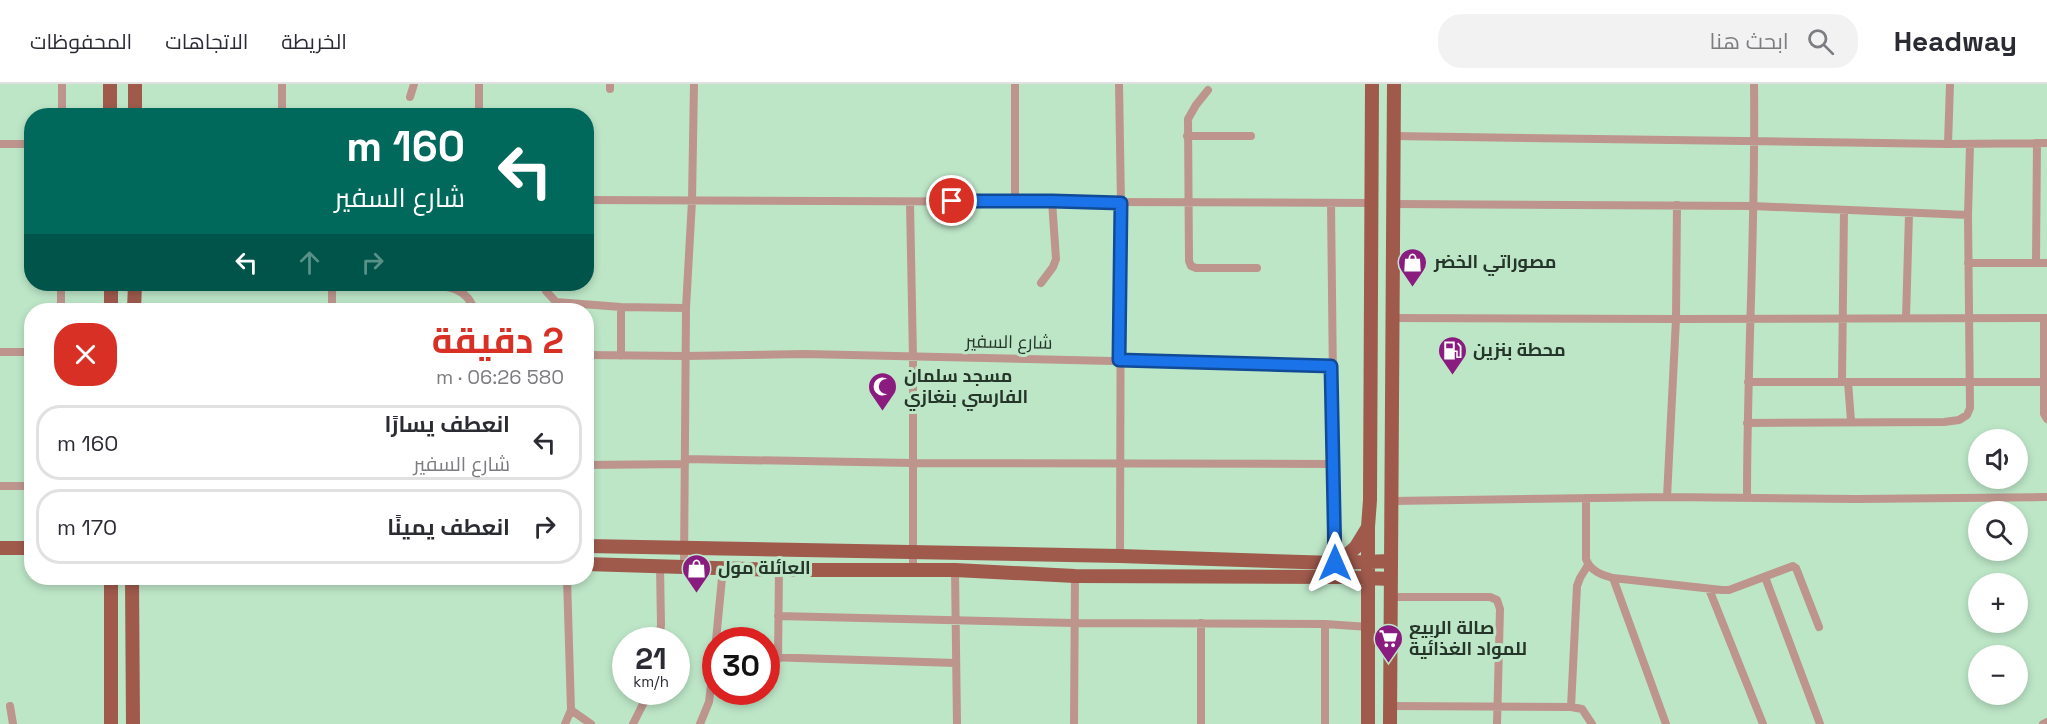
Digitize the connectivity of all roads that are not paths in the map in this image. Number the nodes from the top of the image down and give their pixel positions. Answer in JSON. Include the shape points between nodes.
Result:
{"nodes":[{"id":1,"x":62,"y":84,"type":"edge"},
{"id":2,"x":282,"y":84,"type":"edge"},
{"id":3,"x":414,"y":84,"type":"edge"},
{"id":4,"x":479,"y":84,"type":"edge"},
{"id":5,"x":694,"y":84,"type":"edge"},
{"id":6,"x":1015,"y":84,"type":"edge"},
{"id":7,"x":1119,"y":84,"type":"edge"},
{"id":8,"x":1372,"y":84,"type":"edge"},
{"id":9,"x":1394,"y":84,"type":"edge"},
{"id":10,"x":1754,"y":84,"type":"edge"},
{"id":11,"x":1950,"y":84,"type":"edge"},
{"id":12,"x":110,"y":86,"type":"edge"},
{"id":13,"x":135,"y":86,"type":"edge"},
{"id":14,"x":1208,"y":90,"type":"dead end"},
{"id":15,"x":410,"y":97,"type":"dead end"},
{"id":16,"x":62,"y":108,"type":"edge"},
{"id":17,"x":110,"y":108,"type":"edge"},
{"id":18,"x":135,"y":108,"type":"edge"},
{"id":19,"x":282,"y":108,"type":"edge"},
{"id":20,"x":479,"y":108,"type":"edge"},
{"id":21,"x":1187,"y":136,"type":"junction"},
{"id":22,"x":1251,"y":136,"type":"dead end"},
{"id":23,"x":1393,"y":136,"type":"junction"},
{"id":24,"x":1755,"y":141,"type":"junction"},
{"id":25,"x":2047,"y":142,"type":"edge"},
{"id":26,"x":2037,"y":143,"type":"junction"},
{"id":27,"x":0,"y":144,"type":"edge"},
{"id":28,"x":24,"y":144,"type":"edge"},
{"id":29,"x":1948,"y":144,"type":"junction"},
{"id":30,"x":1970,"y":144,"type":"junction"},
{"id":31,"x":594,"y":200,"type":"edge"},
{"id":32,"x":693,"y":201,"type":"junction"},
{"id":33,"x":1015,"y":201,"type":"junction"},
{"id":34,"x":1052,"y":201,"type":"junction"},
{"id":35,"x":910,"y":202,"type":"junction"},
{"id":36,"x":1121,"y":203,"type":"junction"},
{"id":37,"x":1189,"y":203,"type":"junction"},
{"id":38,"x":1331,"y":203,"type":"junction"},
{"id":39,"x":1371,"y":203,"type":"junction"},
{"id":40,"x":1393,"y":204,"type":"junction"},
{"id":41,"x":1677,"y":205,"type":"junction"},
{"id":42,"x":1753,"y":206,"type":"junction"},
{"id":43,"x":1844,"y":210,"type":"junction"},
{"id":44,"x":1909,"y":214,"type":"junction"},
{"id":45,"x":1968,"y":215,"type":"junction"},
{"id":46,"x":1968,"y":263,"type":"junction"},
{"id":47,"x":2036,"y":263,"type":"junction"},
{"id":48,"x":2047,"y":263,"type":"edge"},
{"id":49,"x":1257,"y":268,"type":"dead end"},
{"id":50,"x":1041,"y":283,"type":"dead end"},
{"id":51,"x":458,"y":291,"type":"edge"},
{"id":52,"x":546,"y":291,"type":"edge"},
{"id":53,"x":556,"y":302,"type":"joint"},
{"id":54,"x":470,"y":303,"type":"edge"},
{"id":55,"x":569,"y":303,"type":"edge"},
{"id":56,"x":594,"y":305,"type":"edge"},
{"id":57,"x":621,"y":307,"type":"junction"},
{"id":58,"x":686,"y":308,"type":"junction"},
{"id":59,"x":1969,"y":317,"type":"junction"},
{"id":60,"x":1392,"y":318,"type":"junction"},
{"id":61,"x":1750,"y":318,"type":"junction"},
{"id":62,"x":1842,"y":318,"type":"junction"},
{"id":63,"x":1906,"y":318,"type":"junction"},
{"id":64,"x":2045,"y":318,"type":"edge"},
{"id":65,"x":1676,"y":320,"type":"junction"},
{"id":66,"x":0,"y":352,"type":"edge"},
{"id":67,"x":24,"y":352,"type":"edge"},
{"id":68,"x":594,"y":355,"type":"edge"},
{"id":69,"x":621,"y":356,"type":"junction"},
{"id":70,"x":685,"y":356,"type":"junction"},
{"id":71,"x":913,"y":357,"type":"junction"},
{"id":72,"x":1119,"y":360,"type":"junction"},
{"id":73,"x":1331,"y":366,"type":"junction"},
{"id":74,"x":1845,"y":381,"type":"junction"},
{"id":75,"x":1748,"y":382,"type":"junction"},
{"id":76,"x":1969,"y":382,"type":"junction"},
{"id":77,"x":2045,"y":382,"type":"edge"},
{"id":78,"x":2047,"y":419,"type":"edge"},
{"id":79,"x":1851,"y":421,"type":"junction"},
{"id":80,"x":1747,"y":423,"type":"junction"},
{"id":81,"x":685,"y":462,"type":"junction"},
{"id":82,"x":912,"y":463,"type":"junction"},
{"id":83,"x":1119,"y":464,"type":"junction"},
{"id":84,"x":1334,"y":464,"type":"junction"},
{"id":85,"x":594,"y":465,"type":"edge"},
{"id":86,"x":0,"y":486,"type":"edge"},
{"id":87,"x":24,"y":486,"type":"edge"},
{"id":88,"x":1668,"y":497,"type":"junction"},
{"id":89,"x":2047,"y":497,"type":"edge"},
{"id":90,"x":1586,"y":498,"type":"junction"},
{"id":91,"x":1747,"y":498,"type":"junction"},
{"id":92,"x":1392,"y":501,"type":"junction"},
{"id":93,"x":1368,"y":527,"type":"junction"},
{"id":94,"x":594,"y":546,"type":"edge"},
{"id":95,"x":0,"y":548,"type":"edge"},
{"id":96,"x":24,"y":548,"type":"edge"},
{"id":97,"x":685,"y":549,"type":"junction"},
{"id":98,"x":822,"y":551,"type":"junction"},
{"id":99,"x":912,"y":552,"type":"junction"},
{"id":100,"x":1120,"y":556,"type":"junction"},
{"id":101,"x":1201,"y":559,"type":"junction"},
{"id":102,"x":1391,"y":561,"type":"junction"},
{"id":103,"x":1368,"y":562,"type":"junction"},
{"id":104,"x":594,"y":564,"type":"edge"},
{"id":105,"x":1588,"y":565,"type":"junction"},
{"id":106,"x":660,"y":566,"type":"junction"},
{"id":107,"x":684,"y":567,"type":"junction"},
{"id":108,"x":723,"y":568,"type":"junction"},
{"id":109,"x":1338,"y":568,"type":"junction"},
{"id":110,"x":779,"y":570,"type":"junction"},
{"id":111,"x":822,"y":570,"type":"junction"},
{"id":112,"x":913,"y":570,"type":"junction"},
{"id":113,"x":955,"y":570,"type":"junction"},
{"id":114,"x":1075,"y":576,"type":"junction"},
{"id":115,"x":1200,"y":577,"type":"junction"},
{"id":116,"x":1765,"y":577,"type":"junction"},
{"id":117,"x":1368,"y":578,"type":"junction"},
{"id":118,"x":1613,"y":578,"type":"junction"},
{"id":119,"x":1391,"y":579,"type":"junction"},
{"id":120,"x":105,"y":585,"type":"edge"},
{"id":121,"x":111,"y":585,"type":"edge"},
{"id":122,"x":134,"y":585,"type":"edge"},
{"id":123,"x":567,"y":585,"type":"edge"},
{"id":124,"x":1709,"y":589,"type":"junction"},
{"id":125,"x":111,"y":593,"type":"junction"},
{"id":126,"x":1391,"y":597,"type":"junction"},
{"id":127,"x":1369,"y":600,"type":"junction"},
{"id":128,"x":778,"y":616,"type":"junction"},
{"id":129,"x":955,"y":620,"type":"junction"},
{"id":130,"x":1074,"y":623,"type":"junction"},
{"id":131,"x":1201,"y":623,"type":"junction"},
{"id":132,"x":1325,"y":624,"type":"junction"},
{"id":133,"x":661,"y":627,"type":"edge"},
{"id":134,"x":717,"y":627,"type":"edge"},
{"id":135,"x":778,"y":627,"type":"edge"},
{"id":136,"x":1369,"y":627,"type":"junction"},
{"id":137,"x":1819,"y":627,"type":"dead end"},
{"id":138,"x":780,"y":659,"type":"edge"},
{"id":139,"x":956,"y":663,"type":"junction"},
{"id":140,"x":10,"y":705,"type":"dead end"},
{"id":141,"x":642,"y":705,"type":"edge"},
{"id":142,"x":708,"y":705,"type":"edge"},
{"id":143,"x":1390,"y":706,"type":"junction"},
{"id":144,"x":1497,"y":706,"type":"junction"},
{"id":145,"x":1572,"y":707,"type":"junction"},
{"id":146,"x":571,"y":710,"type":"junction"},
{"id":147,"x":2047,"y":722,"type":"edge"},
{"id":148,"x":13,"y":724,"type":"edge"},
{"id":149,"x":111,"y":724,"type":"edge"},
{"id":150,"x":133,"y":724,"type":"edge"},
{"id":151,"x":565,"y":724,"type":"edge"},
{"id":152,"x":591,"y":724,"type":"edge"},
{"id":153,"x":633,"y":724,"type":"edge"},
{"id":154,"x":700,"y":724,"type":"edge"},
{"id":155,"x":957,"y":724,"type":"edge"},
{"id":156,"x":1074,"y":724,"type":"edge"},
{"id":157,"x":1201,"y":724,"type":"edge"},
{"id":158,"x":1324,"y":724,"type":"edge"},
{"id":159,"x":1368,"y":724,"type":"edge"},
{"id":160,"x":1390,"y":724,"type":"edge"},
{"id":161,"x":1497,"y":724,"type":"edge"},
{"id":162,"x":1592,"y":724,"type":"edge"},
{"id":163,"x":1666,"y":724,"type":"edge"},
{"id":164,"x":1763,"y":724,"type":"edge"},
{"id":165,"x":1820,"y":724,"type":"edge"},
{"id":166,"x":2043,"y":724,"type":"edge"}],
"edges":[{"from":1,"to":16,"type":"street"},
{"from":2,"to":19,"type":"street"},
{"from":3,"to":15,"type":"street"},
{"from":4,"to":20,"type":"street"},
{"from":5,"to":32,"type":"street"},
{"from":6,"to":33,"type":"street"},
{"from":7,"to":36,"type":"street"},
{"from":8,"to":39,"type":"main road"},
{"from":9,"to":23,"type":"main road"},
{"from":10,"to":24,"type":"street"},
{"from":11,"to":29,"type":"street"},
{"from":12,"to":13,"type":"main road"},
{"from":12,"to":17,"type":"main road"},
{"from":13,"to":18,"type":"main road"},
{"from":14,"to":21,"type":"street","via":[[1188,119]]},
{"from":21,"to":22,"type":"street"},
{"from":21,"to":37,"type":"street"},
{"from":23,"to":24,"type":"street"},
{"from":23,"to":40,"type":"main road"},
{"from":24,"to":29,"type":"street"},
{"from":24,"to":42,"type":"street"},
{"from":25,"to":26,"type":"street"},
{"from":26,"to":30,"type":"street"},
{"from":26,"to":47,"type":"street"},
{"from":27,"to":28,"type":"street"},
{"from":29,"to":30,"type":"street"},
{"from":30,"to":45,"type":"street"},
{"from":31,"to":32,"type":"street"},
{"from":32,"to":35,"type":"street"},
{"from":32,"to":58,"type":"street"},
{"from":33,"to":34,"type":"street"},
{"from":33,"to":35,"type":"street"},
{"from":34,"to":36,"type":"street"},
{"from":34,"to":50,"type":"street","via":[[1056,259]]},
{"from":35,"to":71,"type":"street"},
{"from":36,"to":37,"type":"street"},
{"from":36,"to":72,"type":"street"},
{"from":37,"to":38,"type":"street"},
{"from":37,"to":49,"type":"street","via":[[1191,266]]},
{"from":38,"to":39,"type":"street"},
{"from":38,"to":73,"type":"street"},
{"from":39,"to":93,"type":"main road"},
{"from":40,"to":41,"type":"street"},
{"from":40,"to":60,"type":"main road"},
{"from":41,"to":42,"type":"street"},
{"from":41,"to":65,"type":"street"},
{"from":42,"to":43,"type":"street"},
{"from":42,"to":61,"type":"street"},
{"from":43,"to":44,"type":"street"},
{"from":43,"to":62,"type":"street"},
{"from":44,"to":45,"type":"street"},
{"from":44,"to":63,"type":"street"},
{"from":45,"to":46,"type":"street"},
{"from":46,"to":47,"type":"street"},
{"from":46,"to":59,"type":"street"},
{"from":47,"to":48,"type":"street"},
{"from":51,"to":54,"type":"street"},
{"from":52,"to":53,"type":"street"},
{"from":53,"to":55,"type":"street"},
{"from":56,"to":57,"type":"street"},
{"from":57,"to":58,"type":"street"},
{"from":57,"to":69,"type":"street"},
{"from":58,"to":70,"type":"street"},
{"from":59,"to":63,"type":"street"},
{"from":59,"to":64,"type":"street"},
{"from":59,"to":76,"type":"street"},
{"from":60,"to":65,"type":"street"},
{"from":60,"to":92,"type":"main road"},
{"from":61,"to":62,"type":"street"},
{"from":61,"to":65,"type":"street"},
{"from":61,"to":75,"type":"street"},
{"from":62,"to":63,"type":"street"},
{"from":62,"to":74,"type":"street"},
{"from":64,"to":77,"type":"street"},
{"from":65,"to":88,"type":"street"},
{"from":66,"to":67,"type":"street"},
{"from":68,"to":69,"type":"street","name":"شارع السفير"},
{"from":69,"to":70,"type":"street","name":"شارع السفير"},
{"from":70,"to":71,"type":"street","name":"شارع السفير"},
{"from":70,"to":81,"type":"street"},
{"from":71,"to":72,"type":"street","name":"شارع السفير"},
{"from":71,"to":82,"type":"street"},
{"from":72,"to":73,"type":"street","name":"شارع السفير"},
{"from":72,"to":83,"type":"street"},
{"from":73,"to":84,"type":"street"},
{"from":74,"to":75,"type":"street"},
{"from":74,"to":76,"type":"street"},
{"from":74,"to":79,"type":"street"},
{"from":75,"to":80,"type":"street"},
{"from":76,"to":77,"type":"street"},
{"from":76,"to":79,"type":"street","via":[[1970,408],[1959,420]]},
{"from":77,"to":78,"type":"street"},
{"from":79,"to":80,"type":"street"},
{"from":80,"to":91,"type":"street"},
{"from":81,"to":82,"type":"street"},
{"from":81,"to":85,"type":"street"},
{"from":81,"to":97,"type":"street"},
{"from":82,"to":83,"type":"street"},
{"from":82,"to":99,"type":"street"},
{"from":83,"to":84,"type":"street"},
{"from":83,"to":100,"type":"street"},
{"from":84,"to":109,"type":"street"},
{"from":86,"to":87,"type":"street"},
{"from":88,"to":90,"type":"street"},
{"from":88,"to":91,"type":"street"},
{"from":89,"to":91,"type":"street"},
{"from":90,"to":92,"type":"street"},
{"from":90,"to":105,"type":"street"},
{"from":92,"to":102,"type":"main road"},
{"from":93,"to":103,"type":"main road"},
{"from":93,"to":109,"type":"main road"},
{"from":94,"to":97,"type":"main road"},
{"from":95,"to":96,"type":"main road"},
{"from":97,"to":98,"type":"main road"},
{"from":97,"to":107,"type":"street"},
{"from":98,"to":99,"type":"main road"},
{"from":98,"to":111,"type":"main road"},
{"from":99,"to":100,"type":"main road"},
{"from":99,"to":112,"type":"street"},
{"from":100,"to":101,"type":"main road"},
{"from":101,"to":109,"type":"main road"},
{"from":101,"to":115,"type":"main road"},
{"from":102,"to":103,"type":"main road"},
{"from":102,"to":119,"type":"main road"},
{"from":103,"to":109,"type":"main road"},
{"from":103,"to":117,"type":"main road"},
{"from":104,"to":106,"type":"main road"},
{"from":105,"to":118,"type":"street"},
{"from":105,"to":145,"type":"street","via":[[1577,586]]},
{"from":106,"to":107,"type":"main road"},
{"from":106,"to":133,"type":"street"},
{"from":107,"to":108,"type":"main road"},
{"from":108,"to":110,"type":"main road"},
{"from":108,"to":134,"type":"street"},
{"from":109,"to":115,"type":"main road"},
{"from":109,"to":117,"type":"main road"},
{"from":109,"to":127,"type":"main road"},
{"from":110,"to":111,"type":"main road"},
{"from":110,"to":128,"type":"street"},
{"from":111,"to":112,"type":"main road"},
{"from":112,"to":113,"type":"main road"},
{"from":113,"to":114,"type":"main road"},
{"from":113,"to":129,"type":"street"},
{"from":114,"to":115,"type":"main road"},
{"from":114,"to":130,"type":"street"},
{"from":116,"to":124,"type":"street","via":[[1729,590]]},
{"from":116,"to":137,"type":"street","via":[[1795,566]]},
{"from":116,"to":165,"type":"street"},
{"from":117,"to":119,"type":"main road"},
{"from":117,"to":127,"type":"main road"},
{"from":118,"to":124,"type":"street"},
{"from":118,"to":163,"type":"street"},
{"from":119,"to":126,"type":"main road"},
{"from":120,"to":125,"type":"main road"},
{"from":121,"to":125,"type":"main road"},
{"from":122,"to":150,"type":"main road"},
{"from":123,"to":146,"type":"street"},
{"from":124,"to":164,"type":"street"},
{"from":125,"to":149,"type":"main road"},
{"from":126,"to":143,"type":"main road"},
{"from":126,"to":144,"type":"street","via":[[1497,600]]},
{"from":127,"to":136,"type":"main road"},
{"from":128,"to":129,"type":"street"},
{"from":128,"to":135,"type":"street"},
{"from":129,"to":130,"type":"street"},
{"from":129,"to":139,"type":"street"},
{"from":130,"to":131,"type":"street"},
{"from":130,"to":156,"type":"street"},
{"from":131,"to":132,"type":"street"},
{"from":131,"to":157,"type":"street"},
{"from":132,"to":136,"type":"street"},
{"from":132,"to":158,"type":"street"},
{"from":136,"to":159,"type":"main road"},
{"from":138,"to":139,"type":"street"},
{"from":139,"to":155,"type":"street"},
{"from":140,"to":148,"type":"street"},
{"from":141,"to":153,"type":"street"},
{"from":142,"to":154,"type":"street"},
{"from":143,"to":144,"type":"street"},
{"from":143,"to":160,"type":"main road"},
{"from":144,"to":145,"type":"street"},
{"from":144,"to":161,"type":"street"},
{"from":145,"to":162,"type":"street","via":[[1582,709]]},
{"from":146,"to":151,"type":"street"},
{"from":146,"to":152,"type":"street"},
{"from":147,"to":166,"type":"street"}]}
